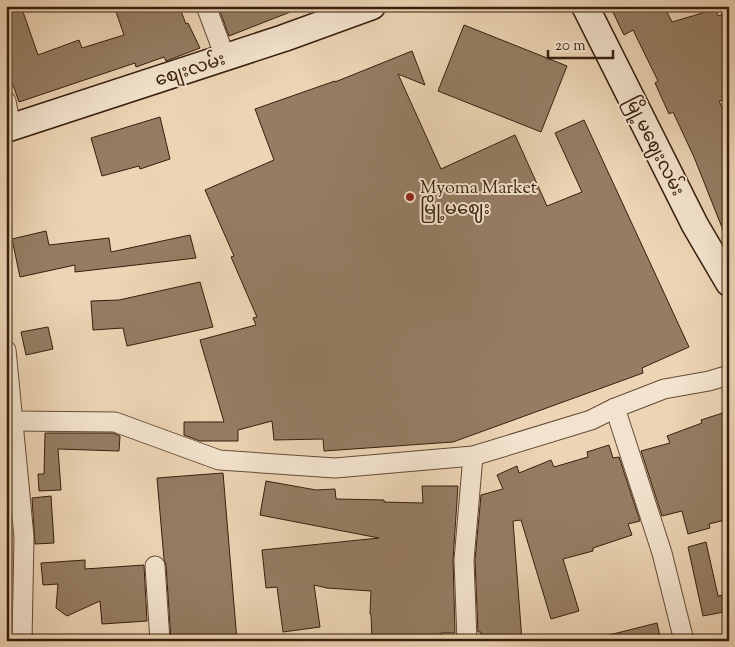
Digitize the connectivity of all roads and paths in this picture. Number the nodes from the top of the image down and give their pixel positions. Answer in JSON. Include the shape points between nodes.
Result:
{"nodes":[{"id":1,"x":206,"y":6,"type":"edge"},
{"id":2,"x":372,"y":6,"type":"edge"},
{"id":3,"x":585,"y":6,"type":"edge"},
{"id":4,"x":226,"y":58,"type":"junction"},
{"id":5,"x":6,"y":101,"type":"edge"},
{"id":6,"x":8,"y":128,"type":"edge"},
{"id":7,"x":729,"y":283,"type":"edge"},
{"id":8,"x":6,"y":350,"type":"edge"},
{"id":9,"x":729,"y":375,"type":"edge"},
{"id":10,"x":615,"y":408,"type":"junction"},
{"id":11,"x":14,"y":421,"type":"junction"},
{"id":12,"x":473,"y":456,"type":"junction"},
{"id":13,"x":15,"y":536,"type":"edge"},
{"id":14,"x":155,"y":566,"type":"dead end"},
{"id":15,"x":22,"y":641,"type":"edge"},
{"id":16,"x":160,"y":641,"type":"edge"},
{"id":17,"x":467,"y":641,"type":"edge"},
{"id":18,"x":684,"y":641,"type":"edge"}],
"edges":[{"from":1,"to":4,"type":"street"},
{"from":2,"to":4,"type":"main road","name":"စျေးလမ်း"},
{"from":3,"to":7,"type":"main road","name":"မြို့မဈေးလမ်း","via":[[695,224]]},
{"from":4,"to":6,"type":"main road","name":"စျေးလမ်း"},
{"from":5,"to":6,"type":"street"},
{"from":8,"to":11,"type":"street"},
{"from":9,"to":10,"type":"street","via":[[664,389]]},
{"from":10,"to":12,"type":"street","via":[[591,420]]},
{"from":10,"to":18,"type":"street","via":[[662,553]]},
{"from":11,"to":12,"type":"street","via":[[115,422],[219,460],[335,468]]},
{"from":11,"to":13,"type":"street"},
{"from":12,"to":17,"type":"street","via":[[464,560]]},
{"from":13,"to":15,"type":"street"},
{"from":14,"to":16,"type":"street"}]}
